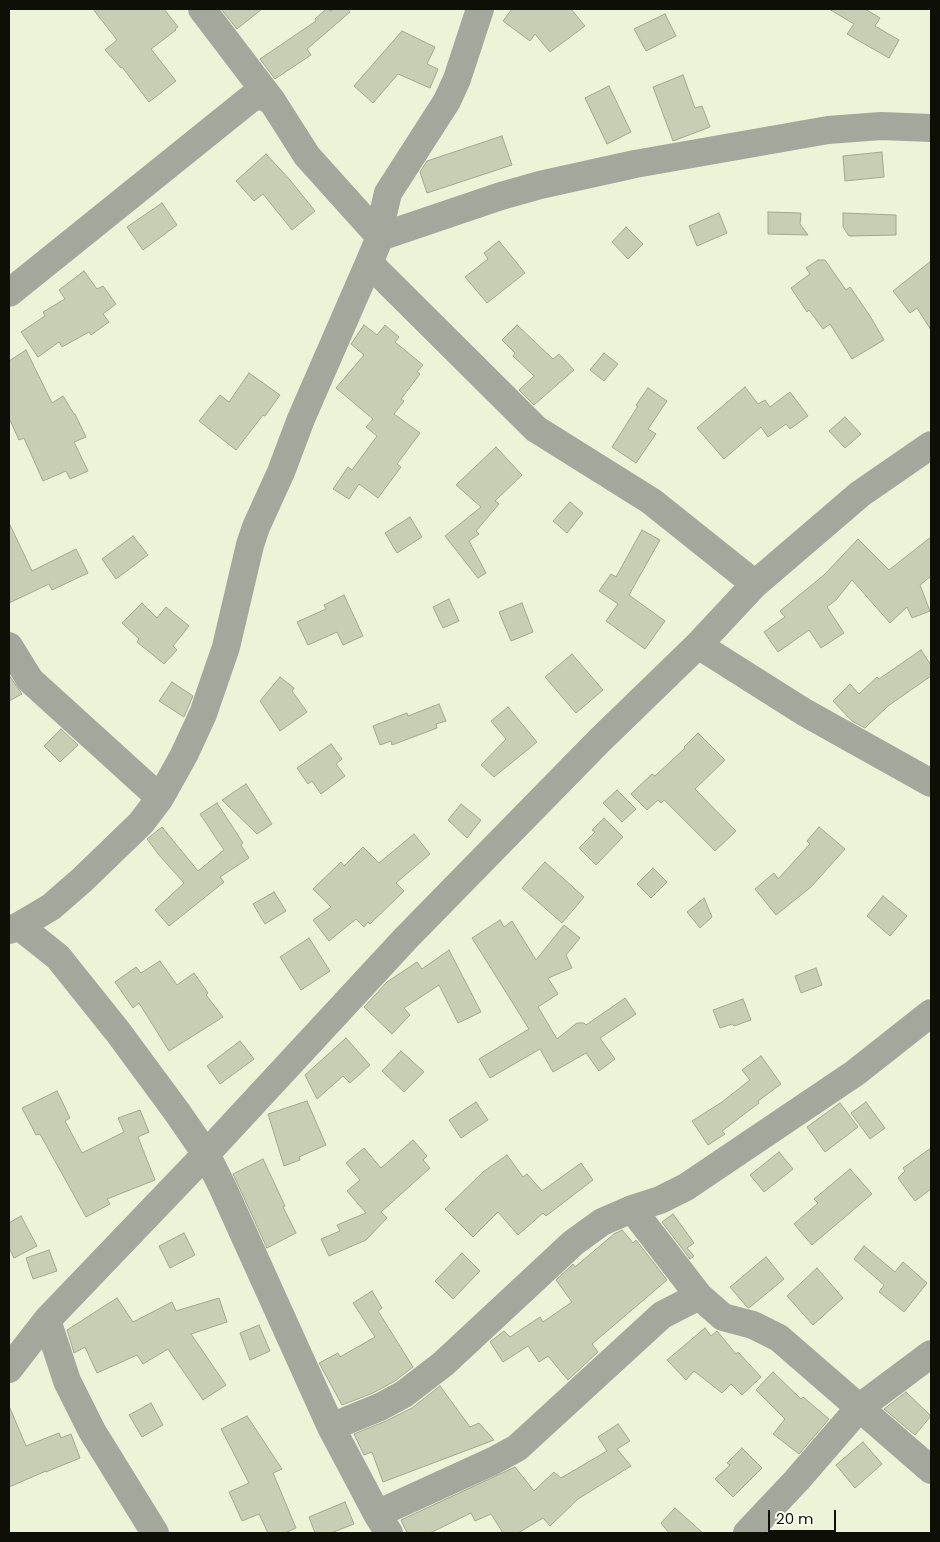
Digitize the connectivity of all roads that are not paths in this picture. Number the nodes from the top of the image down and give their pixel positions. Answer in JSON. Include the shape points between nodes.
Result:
{"nodes":[{"id":1,"x":202,"y":9,"type":"edge"},
{"id":2,"x":480,"y":9,"type":"edge"},
{"id":3,"x":272,"y":101,"type":"junction"},
{"id":4,"x":931,"y":128,"type":"edge"},
{"id":5,"x":380,"y":237,"type":"junction"},
{"id":6,"x":370,"y":263,"type":"junction"},
{"id":7,"x":9,"y":294,"type":"edge"},
{"id":8,"x":931,"y":445,"type":"edge"},
{"id":9,"x":756,"y":584,"type":"junction"},
{"id":10,"x":698,"y":645,"type":"junction"},
{"id":11,"x":9,"y":646,"type":"edge"},
{"id":12,"x":931,"y":783,"type":"edge"},
{"id":13,"x":160,"y":798,"type":"junction"},
{"id":14,"x":14,"y":928,"type":"edge"},
{"id":15,"x":931,"y":1013,"type":"edge"},
{"id":16,"x":206,"y":1154,"type":"junction"},
{"id":17,"x":632,"y":1209,"type":"junction"},
{"id":18,"x":699,"y":1296,"type":"junction"},
{"id":19,"x":47,"y":1320,"type":"junction"},
{"id":20,"x":931,"y":1354,"type":"edge"},
{"id":21,"x":9,"y":1369,"type":"edge"},
{"id":22,"x":860,"y":1407,"type":"junction"},
{"id":23,"x":331,"y":1427,"type":"junction"},
{"id":24,"x":931,"y":1470,"type":"edge"},
{"id":25,"x":383,"y":1523,"type":"edge"},
{"id":26,"x":155,"y":1533,"type":"edge"},
{"id":27,"x":747,"y":1533,"type":"edge"}],
"edges":[{"from":1,"to":3,"type":"street"},
{"from":2,"to":5,"type":"street","via":[[447,101],[388,193]]},
{"from":3,"to":5,"type":"street","via":[[307,156]]},
{"from":3,"to":7,"type":"street","via":[[260,95],[250,98]]},
{"from":4,"to":5,"type":"street","via":[[881,126],[828,130],[635,164],[501,196]]},
{"from":5,"to":6,"type":"street"},
{"from":6,"to":9,"type":"street","via":[[536,429],[651,501]]},
{"from":6,"to":13,"type":"street","via":[[256,527],[226,648],[203,714]]},
{"from":8,"to":9,"type":"street","via":[[860,494]]},
{"from":9,"to":10,"type":"street"},
{"from":10,"to":12,"type":"street","via":[[804,712]]},
{"from":10,"to":16,"type":"street","via":[[407,937]]},
{"from":11,"to":13,"type":"street","via":[[30,680]]},
{"from":13,"to":14,"type":"street","via":[[141,823],[82,880],[51,907]]},
{"from":14,"to":16,"type":"street","via":[[58,957],[118,1032]]},
{"from":15,"to":17,"type":"street","via":[[855,1073],[686,1187]]},
{"from":16,"to":19,"type":"street"},
{"from":16,"to":23,"type":"street"},
{"from":17,"to":18,"type":"street"},
{"from":17,"to":23,"type":"street","via":[[602,1222],[573,1244],[442,1364],[404,1394]]},
{"from":18,"to":22,"type":"street","via":[[723,1317],[753,1325],[780,1338]]},
{"from":18,"to":25,"type":"street","via":[[662,1315],[517,1448]]},
{"from":19,"to":21,"type":"street"},
{"from":19,"to":26,"type":"street","via":[[67,1381],[92,1431]]},
{"from":20,"to":22,"type":"street"},
{"from":22,"to":24,"type":"street"},
{"from":22,"to":27,"type":"street"},
{"from":23,"to":25,"type":"street"}]}
